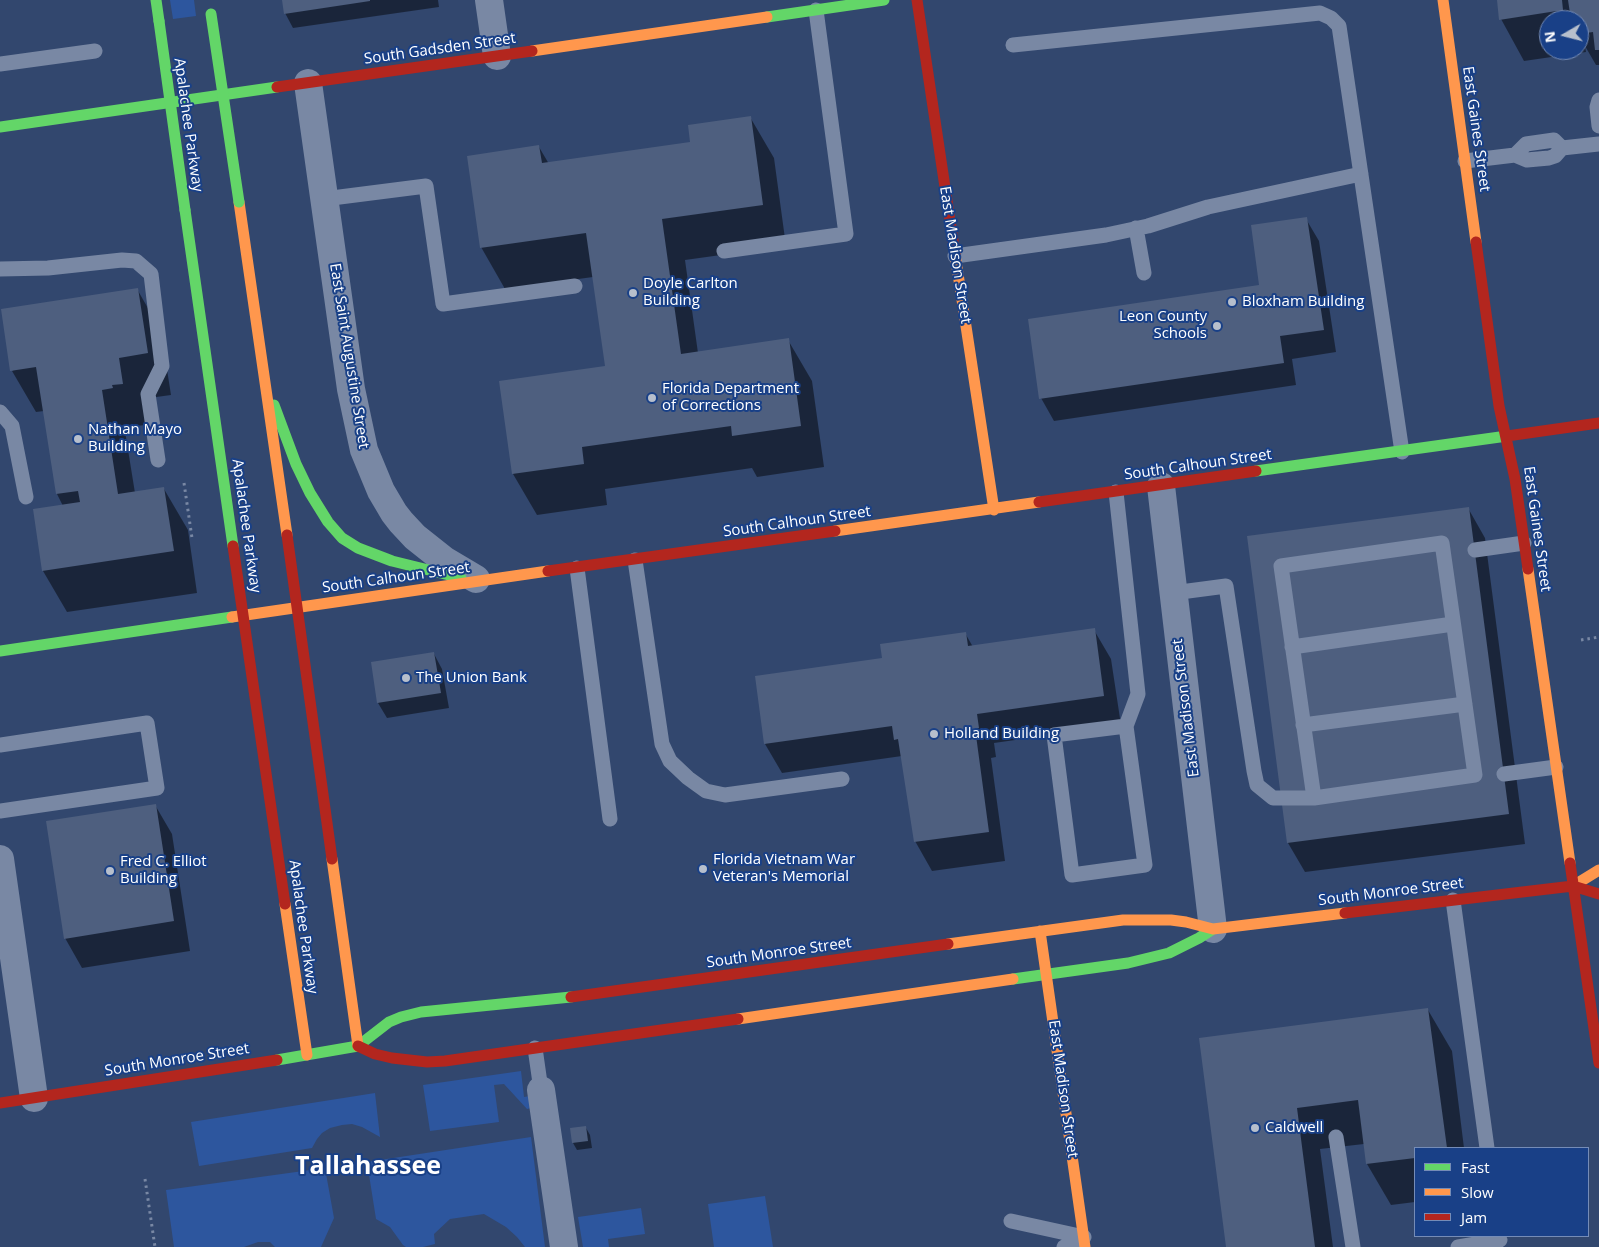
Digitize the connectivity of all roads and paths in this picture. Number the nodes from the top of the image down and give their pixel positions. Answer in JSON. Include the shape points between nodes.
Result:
{"nodes":[{"id":1,"x":156,"y":0,"type":"edge"},
{"id":2,"x":209,"y":0,"type":"edge"},
{"id":3,"x":489,"y":0,"type":"edge"},
{"id":4,"x":884,"y":0,"type":"edge"},
{"id":5,"x":917,"y":0,"type":"edge"},
{"id":6,"x":1443,"y":0,"type":"edge"},
{"id":7,"x":816,"y":10,"type":"junction"},
{"id":8,"x":1013,"y":45,"type":"dead end"},
{"id":9,"x":95,"y":51,"type":"dead end"},
{"id":10,"x":497,"y":56,"type":"junction"},
{"id":11,"x":0,"y":64,"type":"edge"},
{"id":12,"x":308,"y":83,"type":"junction"},
{"id":13,"x":1599,"y":100,"type":"edge"},
{"id":14,"x":1599,"y":126,"type":"edge"},
{"id":15,"x":0,"y":127,"type":"edge"},
{"id":16,"x":1599,"y":144,"type":"edge"},
{"id":17,"x":1465,"y":161,"type":"junction"},
{"id":18,"x":1361,"y":174,"type":"junction"},
{"id":19,"x":324,"y":199,"type":"junction"},
{"id":20,"x":1136,"y":228,"type":"junction"},
{"id":21,"x":724,"y":251,"type":"dead end"},
{"id":22,"x":956,"y":256,"type":"junction"},
{"id":23,"x":0,"y":269,"type":"edge"},
{"id":24,"x":1144,"y":273,"type":"dead end"},
{"id":25,"x":574,"y":286,"type":"dead end"},
{"id":26,"x":263,"y":374,"type":"junction"},
{"id":27,"x":0,"y":412,"type":"edge"},
{"id":28,"x":1599,"y":423,"type":"edge"},
{"id":29,"x":1506,"y":436,"type":"junction"},
{"id":30,"x":1402,"y":452,"type":"junction"},
{"id":31,"x":158,"y":460,"type":"dead end"},
{"id":32,"x":184,"y":483,"type":"dead end"},
{"id":33,"x":1160,"y":486,"type":"junction"},
{"id":34,"x":1116,"y":492,"type":"junction"},
{"id":35,"x":26,"y":496,"type":"dead end"},
{"id":36,"x":994,"y":510,"type":"junction"},
{"id":37,"x":192,"y":538,"type":"dead end"},
{"id":38,"x":1524,"y":543,"type":"junction"},
{"id":39,"x":1475,"y":550,"type":"dead end"},
{"id":40,"x":635,"y":560,"type":"junction"},
{"id":41,"x":577,"y":568,"type":"junction"},
{"id":42,"x":479,"y":581,"type":"junction"},
{"id":43,"x":1173,"y":594,"type":"junction"},
{"id":44,"x":297,"y":608,"type":"junction"},
{"id":45,"x":244,"y":615,"type":"junction"},
{"id":46,"x":1453,"y":624,"type":"junction"},
{"id":47,"x":1599,"y":637,"type":"edge"},
{"id":48,"x":1581,"y":640,"type":"dead end"},
{"id":49,"x":1292,"y":647,"type":"junction"},
{"id":50,"x":0,"y":651,"type":"edge"},
{"id":51,"x":1465,"y":704,"type":"junction"},
{"id":52,"x":1303,"y":725,"type":"junction"},
{"id":53,"x":1126,"y":726,"type":"junction"},
{"id":54,"x":0,"y":745,"type":"edge"},
{"id":55,"x":1556,"y":767,"type":"junction"},
{"id":56,"x":1504,"y":774,"type":"dead end"},
{"id":57,"x":842,"y":779,"type":"dead end"},
{"id":58,"x":1314,"y":798,"type":"junction"},
{"id":59,"x":0,"y":811,"type":"edge"},
{"id":60,"x":610,"y":818,"type":"dead end"},
{"id":61,"x":0,"y":859,"type":"edge"},
{"id":62,"x":1599,"y":870,"type":"edge"},
{"id":63,"x":1573,"y":886,"type":"junction"},
{"id":64,"x":1599,"y":894,"type":"edge"},
{"id":65,"x":1453,"y":900,"type":"junction"},
{"id":66,"x":1213,"y":930,"type":"junction"},
{"id":67,"x":1040,"y":931,"type":"junction"},
{"id":68,"x":1046,"y":974,"type":"junction"},
{"id":69,"x":358,"y":1046,"type":"junction"},
{"id":70,"x":535,"y":1048,"type":"junction"},
{"id":71,"x":307,"y":1056,"type":"junction"},
{"id":72,"x":1599,"y":1062,"type":"edge"},
{"id":73,"x":541,"y":1090,"type":"joint"},
{"id":74,"x":34,"y":1098,"type":"junction"},
{"id":75,"x":0,"y":1103,"type":"edge"},
{"id":76,"x":1336,"y":1137,"type":"dead end"},
{"id":77,"x":1487,"y":1147,"type":"edge"},
{"id":78,"x":145,"y":1179,"type":"dead end"},
{"id":79,"x":1011,"y":1221,"type":"dead end"},
{"id":80,"x":1500,"y":1241,"type":"edge"},
{"id":81,"x":1084,"y":1242,"type":"edge"},
{"id":82,"x":155,"y":1247,"type":"edge"},
{"id":83,"x":564,"y":1247,"type":"edge"},
{"id":84,"x":1064,"y":1247,"type":"edge"},
{"id":85,"x":1353,"y":1247,"type":"edge"},
{"id":86,"x":1458,"y":1247,"type":"edge"}],
"edges":[{"from":1,"to":45,"type":"main road","name":"Apalachee Parkway","bridge":true},
{"from":2,"to":26,"type":"main road","bridge":true},
{"from":3,"to":10,"type":"street"},
{"from":4,"to":7,"type":"main road","name":"South Gadsden Street"},
{"from":5,"to":22,"type":"main road","name":"East Madison Street"},
{"from":6,"to":17,"type":"main road","name":"East Gaines Street"},
{"from":7,"to":10,"type":"main road","name":"South Gadsden Street"},
{"from":7,"to":21,"type":"lane","via":[[846,234]]},
{"from":8,"to":18,"type":"lane","via":[[1320,13],[1340,26]]},
{"from":9,"to":11,"type":"lane"},
{"from":10,"to":12,"type":"main road","name":"South Gadsden Street"},
{"from":12,"to":15,"type":"main road","name":"South Gadsden Street"},
{"from":12,"to":19,"type":"street","name":"East Saint Augustine Street"},
{"from":13,"to":14,"type":"lane"},
{"from":16,"to":17,"type":"lane","via":[[1562,148],[1549,158],[1527,160],[1515,155]]},
{"from":17,"to":29,"type":"main road","name":"East Gaines Street"},
{"from":18,"to":20,"type":"lane","via":[[1208,207]]},
{"from":18,"to":30,"type":"lane"},
{"from":19,"to":25,"type":"lane","via":[[426,186],[443,304]]},
{"from":19,"to":42,"type":"street","name":"East Saint Augustine Street","via":[[355,410],[374,478],[394,513],[415,536],[444,560]]},
{"from":20,"to":22,"type":"lane"},
{"from":20,"to":24,"type":"lane"},
{"from":22,"to":36,"type":"main road","name":"East Madison Street"},
{"from":23,"to":31,"type":"lane","via":[[48,268],[122,260],[136,261],[151,274],[162,366],[148,394]]},
{"from":26,"to":42,"type":"main road","via":[[304,482],[334,530],[358,548],[392,561]]},
{"from":26,"to":44,"type":"main road"},
{"from":27,"to":35,"type":"lane","via":[[12,426]]},
{"from":28,"to":29,"type":"main road","name":"South Calhoun Street"},
{"from":29,"to":30,"type":"main road","name":"South Calhoun Street"},
{"from":29,"to":38,"type":"main road","name":"East Gaines Street"},
{"from":30,"to":33,"type":"main road","name":"South Calhoun Street"},
{"from":32,"to":37,"type":"path"},
{"from":33,"to":34,"type":"main road","name":"South Calhoun Street"},
{"from":33,"to":43,"type":"street","name":"East Madison Street"},
{"from":34,"to":36,"type":"main road","name":"South Calhoun Street"},
{"from":34,"to":53,"type":"lane","via":[[1138,694]]},
{"from":36,"to":40,"type":"main road","name":"South Calhoun Street"},
{"from":38,"to":39,"type":"lane"},
{"from":38,"to":55,"type":"main road","name":"East Gaines Street"},
{"from":40,"to":41,"type":"main road","name":"South Calhoun Street"},
{"from":40,"to":57,"type":"lane","via":[[662,744],[670,761],[706,791],[725,795]]},
{"from":41,"to":42,"type":"main road","name":"South Calhoun Street"},
{"from":41,"to":60,"type":"lane"},
{"from":42,"to":44,"type":"main road","name":"South Calhoun Street"},
{"from":43,"to":58,"type":"lane","via":[[1226,586],[1258,785],[1273,798]]},
{"from":43,"to":66,"type":"street","name":"East Madison Street"},
{"from":44,"to":45,"type":"main road","name":"South Calhoun Street"},
{"from":44,"to":69,"type":"main road"},
{"from":45,"to":50,"type":"main road","name":"South Calhoun Street"},
{"from":45,"to":71,"type":"main road","name":"Apalachee Parkway"},
{"from":46,"to":49,"type":"lane"},
{"from":46,"to":49,"type":"lane","via":[[1442,543],[1280,566]]},
{"from":46,"to":51,"type":"lane"},
{"from":47,"to":48,"type":"path"},
{"from":49,"to":52,"type":"lane"},
{"from":51,"to":52,"type":"lane"},
{"from":51,"to":58,"type":"lane","via":[[1475,776]]},
{"from":52,"to":58,"type":"lane"},
{"from":53,"to":53,"type":"lane","via":[[1054,735],[1072,874],[1145,865]]},
{"from":54,"to":59,"type":"lane","via":[[147,724],[156,788]]},
{"from":55,"to":56,"type":"lane"},
{"from":55,"to":63,"type":"main road","name":"East Gaines Street"},
{"from":61,"to":74,"type":"street"},
{"from":62,"to":63,"type":"main road","name":"South Monroe Street"},
{"from":63,"to":64,"type":"main road","name":"South Monroe Street"},
{"from":63,"to":65,"type":"main road","name":"South Monroe Street"},
{"from":63,"to":72,"type":"main road","name":"East Gaines Street"},
{"from":65,"to":66,"type":"main road","name":"South Monroe Street"},
{"from":65,"to":77,"type":"lane"},
{"from":66,"to":67,"type":"main road","name":"South Monroe Street","via":[[1186,922],[1156,919]]},
{"from":66,"to":68,"type":"main road","name":"South Monroe Street","via":[[1156,957]]},
{"from":67,"to":68,"type":"main road","name":"East Madison Street"},
{"from":67,"to":69,"type":"main road","name":"South Monroe Street","via":[[583,995],[421,1012],[389,1022]]},
{"from":68,"to":70,"type":"main road","name":"South Monroe Street"},
{"from":68,"to":81,"type":"main road","name":"East Madison Street"},
{"from":69,"to":70,"type":"main road","name":"South Monroe Street","via":[[392,1058],[427,1062]]},
{"from":69,"to":71,"type":"main road","name":"South Monroe Street"},
{"from":70,"to":73,"type":"lane"},
{"from":71,"to":74,"type":"main road","name":"South Monroe Street"},
{"from":73,"to":83,"type":"street"},
{"from":74,"to":75,"type":"main road","name":"South Monroe Street"},
{"from":76,"to":85,"type":"lane"},
{"from":78,"to":82,"type":"path"},
{"from":79,"to":81,"type":"lane"},
{"from":80,"to":86,"type":"lane"},
{"from":81,"to":84,"type":"lane"}]}
